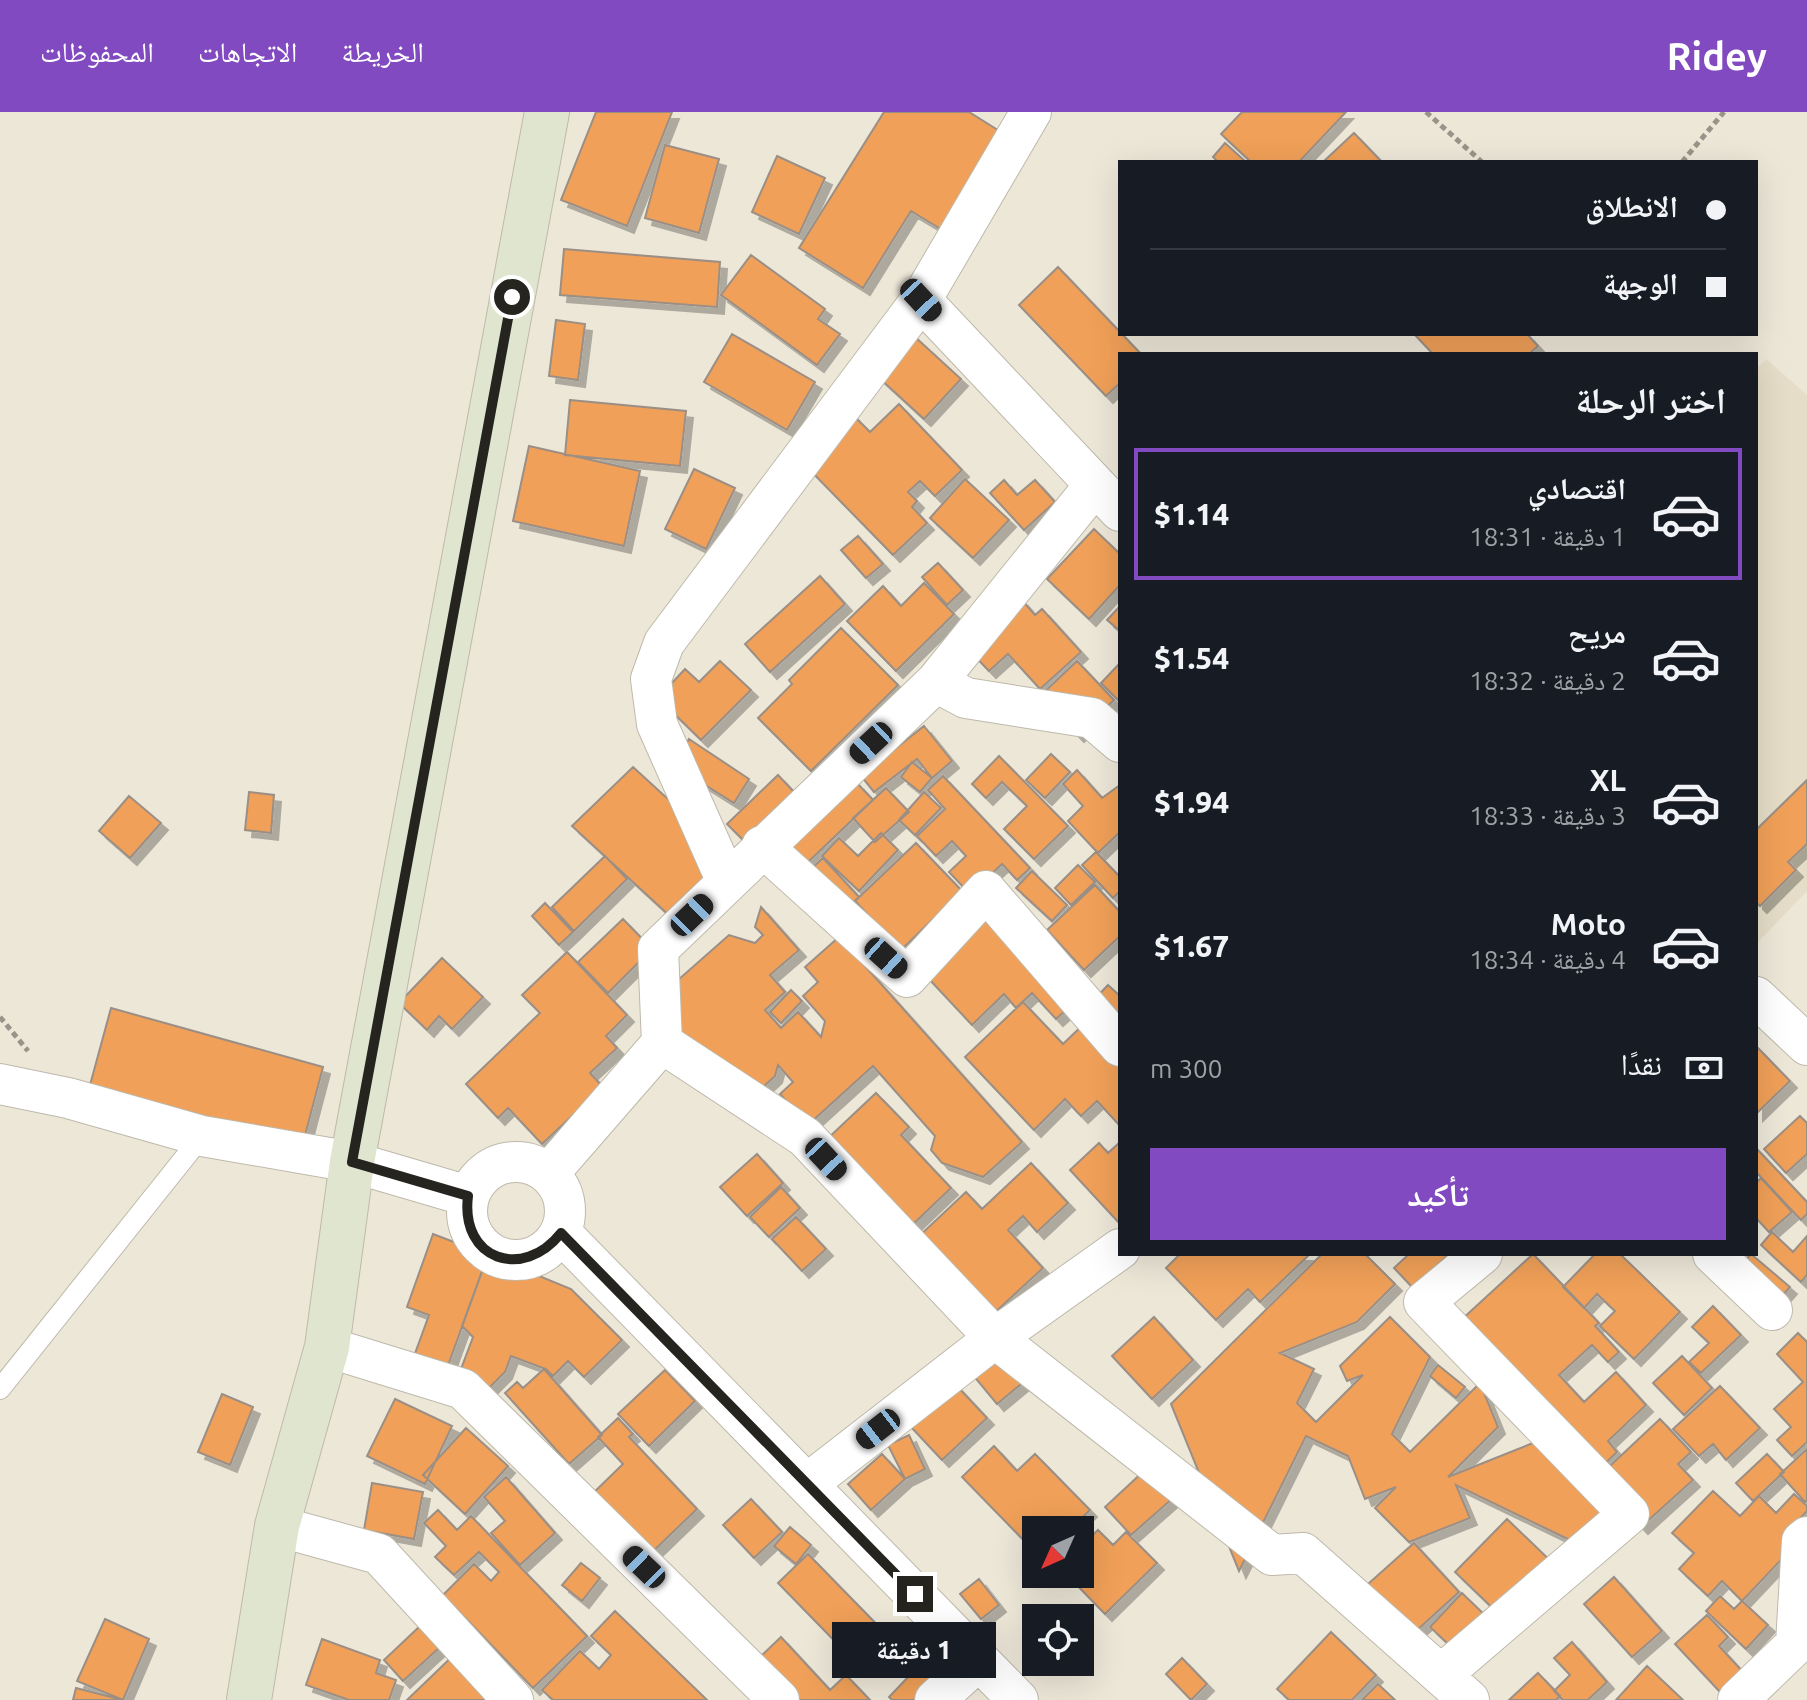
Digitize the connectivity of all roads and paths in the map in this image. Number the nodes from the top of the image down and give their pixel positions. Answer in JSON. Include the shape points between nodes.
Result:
{"nodes":[{"id":1,"x":547,"y":112,"type":"edge"},
{"id":2,"x":1031,"y":112,"type":"edge"},
{"id":3,"x":1426,"y":112,"type":"edge"},
{"id":4,"x":1724,"y":112,"type":"edge"},
{"id":5,"x":1480,"y":160,"type":"edge"},
{"id":6,"x":1684,"y":160,"type":"edge"},
{"id":7,"x":921,"y":300,"type":"junction"},
{"id":8,"x":1107,"y":498,"type":"edge"},
{"id":9,"x":936,"y":682,"type":"junction"},
{"id":10,"x":1118,"y":740,"type":"edge"},
{"id":11,"x":762,"y":846,"type":"junction"},
{"id":12,"x":727,"y":882,"type":"junction"},
{"id":13,"x":1758,"y":999,"type":"edge"},
{"id":14,"x":662,"y":1043,"type":"junction"},
{"id":15,"x":1118,"y":1044,"type":"edge"},
{"id":16,"x":1807,"y":1045,"type":"edge"},
{"id":17,"x":0,"y":1084,"type":"edge"},
{"id":18,"x":202,"y":1136,"type":"junction"},
{"id":19,"x":352,"y":1162,"type":"junction"},
{"id":20,"x":549,"y":1173,"type":"junction"},
{"id":21,"x":468,"y":1196,"type":"junction"},
{"id":22,"x":561,"y":1233,"type":"junction"},
{"id":23,"x":1118,"y":1250,"type":"edge"},
{"id":24,"x":1480,"y":1256,"type":"edge"},
{"id":25,"x":1715,"y":1256,"type":"edge"},
{"id":26,"x":1772,"y":1310,"type":"dead end"},
{"id":27,"x":995,"y":1338,"type":"junction"},
{"id":28,"x":327,"y":1347,"type":"junction"},
{"id":29,"x":0,"y":1389,"type":"edge"},
{"id":30,"x":807,"y":1484,"type":"junction"},
{"id":31,"x":277,"y":1526,"type":"junction"},
{"id":32,"x":1807,"y":1537,"type":"edge"},
{"id":33,"x":979,"y":1660,"type":"junction"},
{"id":34,"x":1455,"y":1688,"type":"edge"},
{"id":35,"x":249,"y":1700,"type":"edge"},
{"id":36,"x":513,"y":1700,"type":"edge"},
{"id":37,"x":779,"y":1700,"type":"edge"},
{"id":38,"x":935,"y":1700,"type":"edge"},
{"id":39,"x":1018,"y":1700,"type":"edge"},
{"id":40,"x":1738,"y":1700,"type":"edge"}],
"edges":[{"from":1,"to":19,"type":"main road"},
{"from":2,"to":7,"type":"street"},
{"from":3,"to":5,"type":"path"},
{"from":4,"to":6,"type":"path"},
{"from":7,"to":8,"type":"street"},
{"from":7,"to":12,"type":"street","via":[[664,643],[651,679],[657,724]]},
{"from":8,"to":9,"type":"street"},
{"from":9,"to":10,"type":"street","via":[[966,698],[1092,718]]},
{"from":9,"to":11,"type":"street"},
{"from":11,"to":12,"type":"street"},
{"from":11,"to":15,"type":"street","via":[[907,977],[986,891]]},
{"from":12,"to":14,"type":"street","via":[[658,949]]},
{"from":13,"to":16,"type":"street"},
{"from":14,"to":20,"type":"street"},
{"from":14,"to":27,"type":"street","via":[[805,1137]]},
{"from":17,"to":18,"type":"street"},
{"from":18,"to":19,"type":"street"},
{"from":18,"to":29,"type":"lane"},
{"from":19,"to":21,"type":"street"},
{"from":19,"to":28,"type":"main road"},
{"from":20,"to":21,"type":"street","via":[[535,1164],[502,1162],[487,1170]]},
{"from":20,"to":22,"type":"street","via":[[565,1202]]},
{"from":21,"to":22,"type":"street","via":[[469,1228],[490,1253],[521,1260],[537,1256]]},
{"from":22,"to":30,"type":"street"},
{"from":23,"to":27,"type":"street"},
{"from":24,"to":34,"type":"street","via":[[1424,1302],[1629,1514]]},
{"from":25,"to":26,"type":"street"},
{"from":27,"to":30,"type":"street"},
{"from":27,"to":34,"type":"street","via":[[1272,1555],[1303,1553]]},
{"from":28,"to":31,"type":"main road"},
{"from":28,"to":37,"type":"street","via":[[463,1389]]},
{"from":30,"to":33,"type":"street"},
{"from":31,"to":35,"type":"main road"},
{"from":31,"to":36,"type":"street","via":[[379,1554]]},
{"from":32,"to":40,"type":"street","via":[[1802,1541],[1796,1644]]},
{"from":33,"to":38,"type":"street"},
{"from":33,"to":39,"type":"street"}]}
